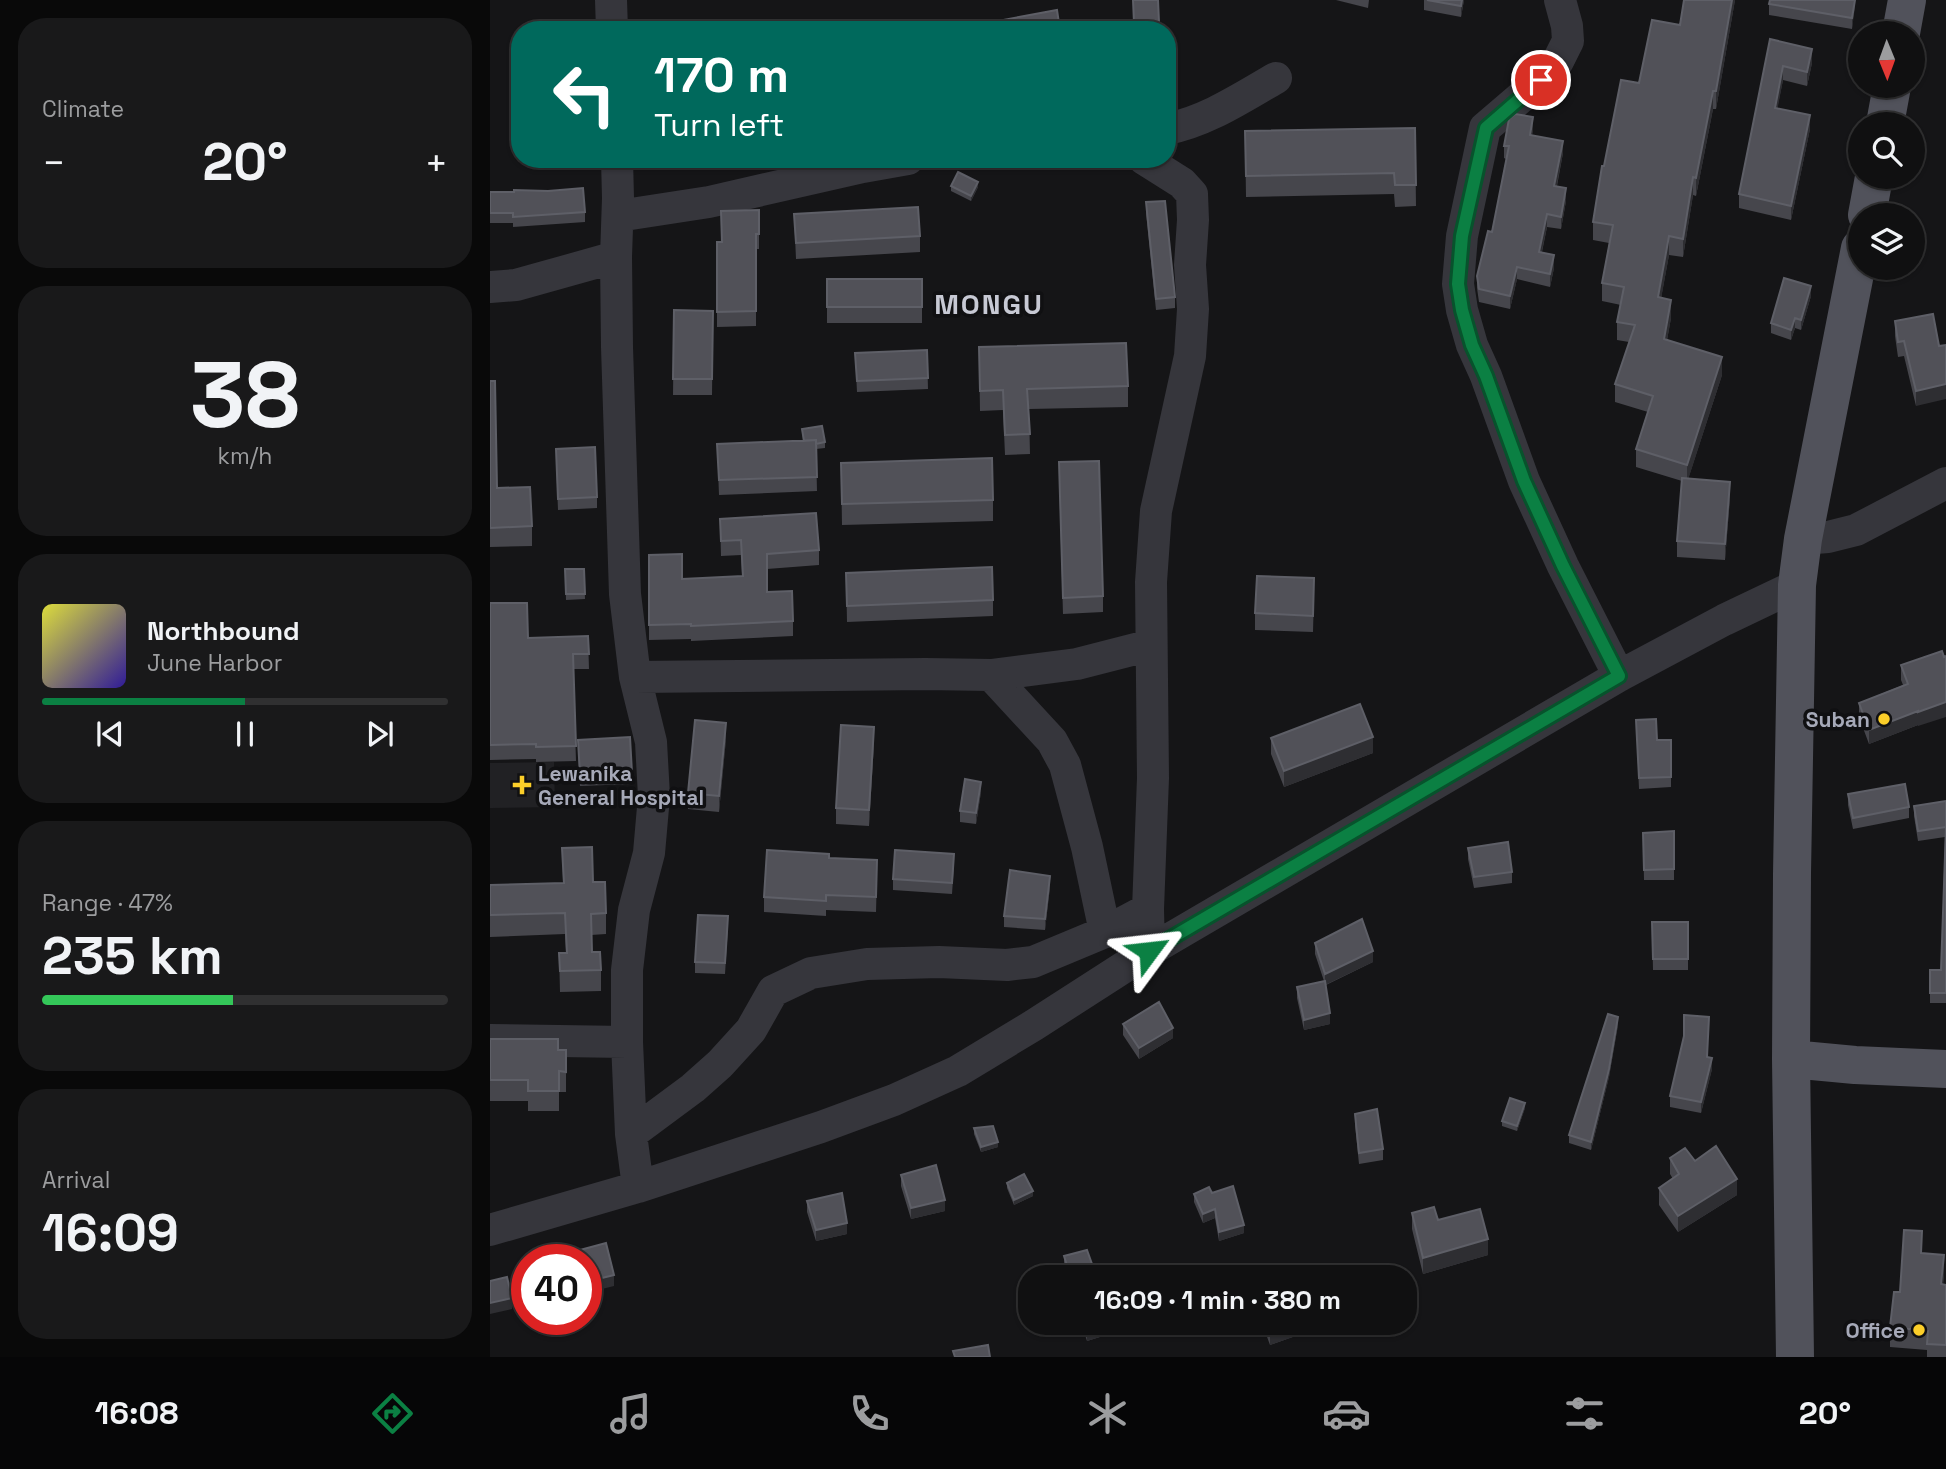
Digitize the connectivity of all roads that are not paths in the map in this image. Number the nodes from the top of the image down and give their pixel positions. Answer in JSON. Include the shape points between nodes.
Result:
{"nodes":[{"id":1,"x":611,"y":0,"type":"edge"},
{"id":2,"x":1560,"y":0,"type":"edge"},
{"id":3,"x":1907,"y":0,"type":"edge"},
{"id":4,"x":612,"y":21,"type":"edge"},
{"id":5,"x":1904,"y":21,"type":"edge"},
{"id":6,"x":1276,"y":78,"type":"dead end"},
{"id":7,"x":1176,"y":128,"type":"edge"},
{"id":8,"x":617,"y":168,"type":"edge"},
{"id":9,"x":859,"y":168,"type":"edge"},
{"id":10,"x":1158,"y":168,"type":"edge"},
{"id":11,"x":618,"y":216,"type":"junction"},
{"id":12,"x":616,"y":257,"type":"junction"},
{"id":13,"x":1854,"y":280,"type":"edge"},
{"id":14,"x":490,"y":288,"type":"edge"},
{"id":15,"x":1944,"y":484,"type":"edge"},
{"id":16,"x":1803,"y":539,"type":"junction"},
{"id":17,"x":1797,"y":585,"type":"junction"},
{"id":18,"x":1151,"y":645,"type":"junction"},
{"id":19,"x":990,"y":675,"type":"junction"},
{"id":20,"x":1619,"y":676,"type":"junction"},
{"id":21,"x":635,"y":677,"type":"junction"},
{"id":22,"x":1148,"y":909,"type":"junction"},
{"id":23,"x":1105,"y":932,"type":"junction"},
{"id":24,"x":1149,"y":951,"type":"junction"},
{"id":25,"x":490,"y":1040,"type":"edge"},
{"id":26,"x":627,"y":1042,"type":"junction"},
{"id":27,"x":1791,"y":1059,"type":"junction"},
{"id":28,"x":1946,"y":1069,"type":"edge"},
{"id":29,"x":631,"y":1134,"type":"junction"},
{"id":30,"x":638,"y":1187,"type":"junction"},
{"id":31,"x":490,"y":1230,"type":"edge"},
{"id":32,"x":1794,"y":1357,"type":"edge"}],
"edges":[{"from":1,"to":4,"type":"street"},
{"from":2,"to":20,"type":"street","via":[[1567,41],[1558,61],[1486,128],[1462,236],[1458,284],[1472,345],[1524,481]]},
{"from":3,"to":5,"type":"main road"},
{"from":6,"to":7,"type":"street","via":[[1225,108]]},
{"from":8,"to":11,"type":"street"},
{"from":9,"to":11,"type":"street","via":[[709,202]]},
{"from":10,"to":18,"type":"street","via":[[1192,194],[1193,309],[1190,356],[1156,511]]},
{"from":11,"to":12,"type":"street"},
{"from":12,"to":14,"type":"street"},
{"from":12,"to":21,"type":"street","via":[[625,594]]},
{"from":13,"to":16,"type":"main road"},
{"from":15,"to":16,"type":"street","via":[[1856,530]]},
{"from":16,"to":17,"type":"main road"},
{"from":17,"to":20,"type":"street"},
{"from":17,"to":27,"type":"main road"},
{"from":18,"to":19,"type":"street","via":[[1077,664]]},
{"from":18,"to":22,"type":"street","via":[[1153,778]]},
{"from":19,"to":21,"type":"street"},
{"from":19,"to":23,"type":"street","via":[[1052,741],[1065,765]]},
{"from":20,"to":24,"type":"street"},
{"from":21,"to":26,"type":"street","via":[[651,742],[654,796],[649,853],[634,910],[627,970]]},
{"from":22,"to":23,"type":"street"},
{"from":22,"to":24,"type":"street"},
{"from":23,"to":29,"type":"street","via":[[1033,961],[1007,965],[867,964],[811,973],[773,991],[751,1030],[720,1064]]},
{"from":24,"to":30,"type":"street","via":[[958,1070],[894,1100]]},
{"from":25,"to":26,"type":"street"},
{"from":26,"to":29,"type":"street"},
{"from":27,"to":28,"type":"main road"},
{"from":27,"to":32,"type":"main road"},
{"from":29,"to":30,"type":"street"},
{"from":30,"to":31,"type":"street"}]}
